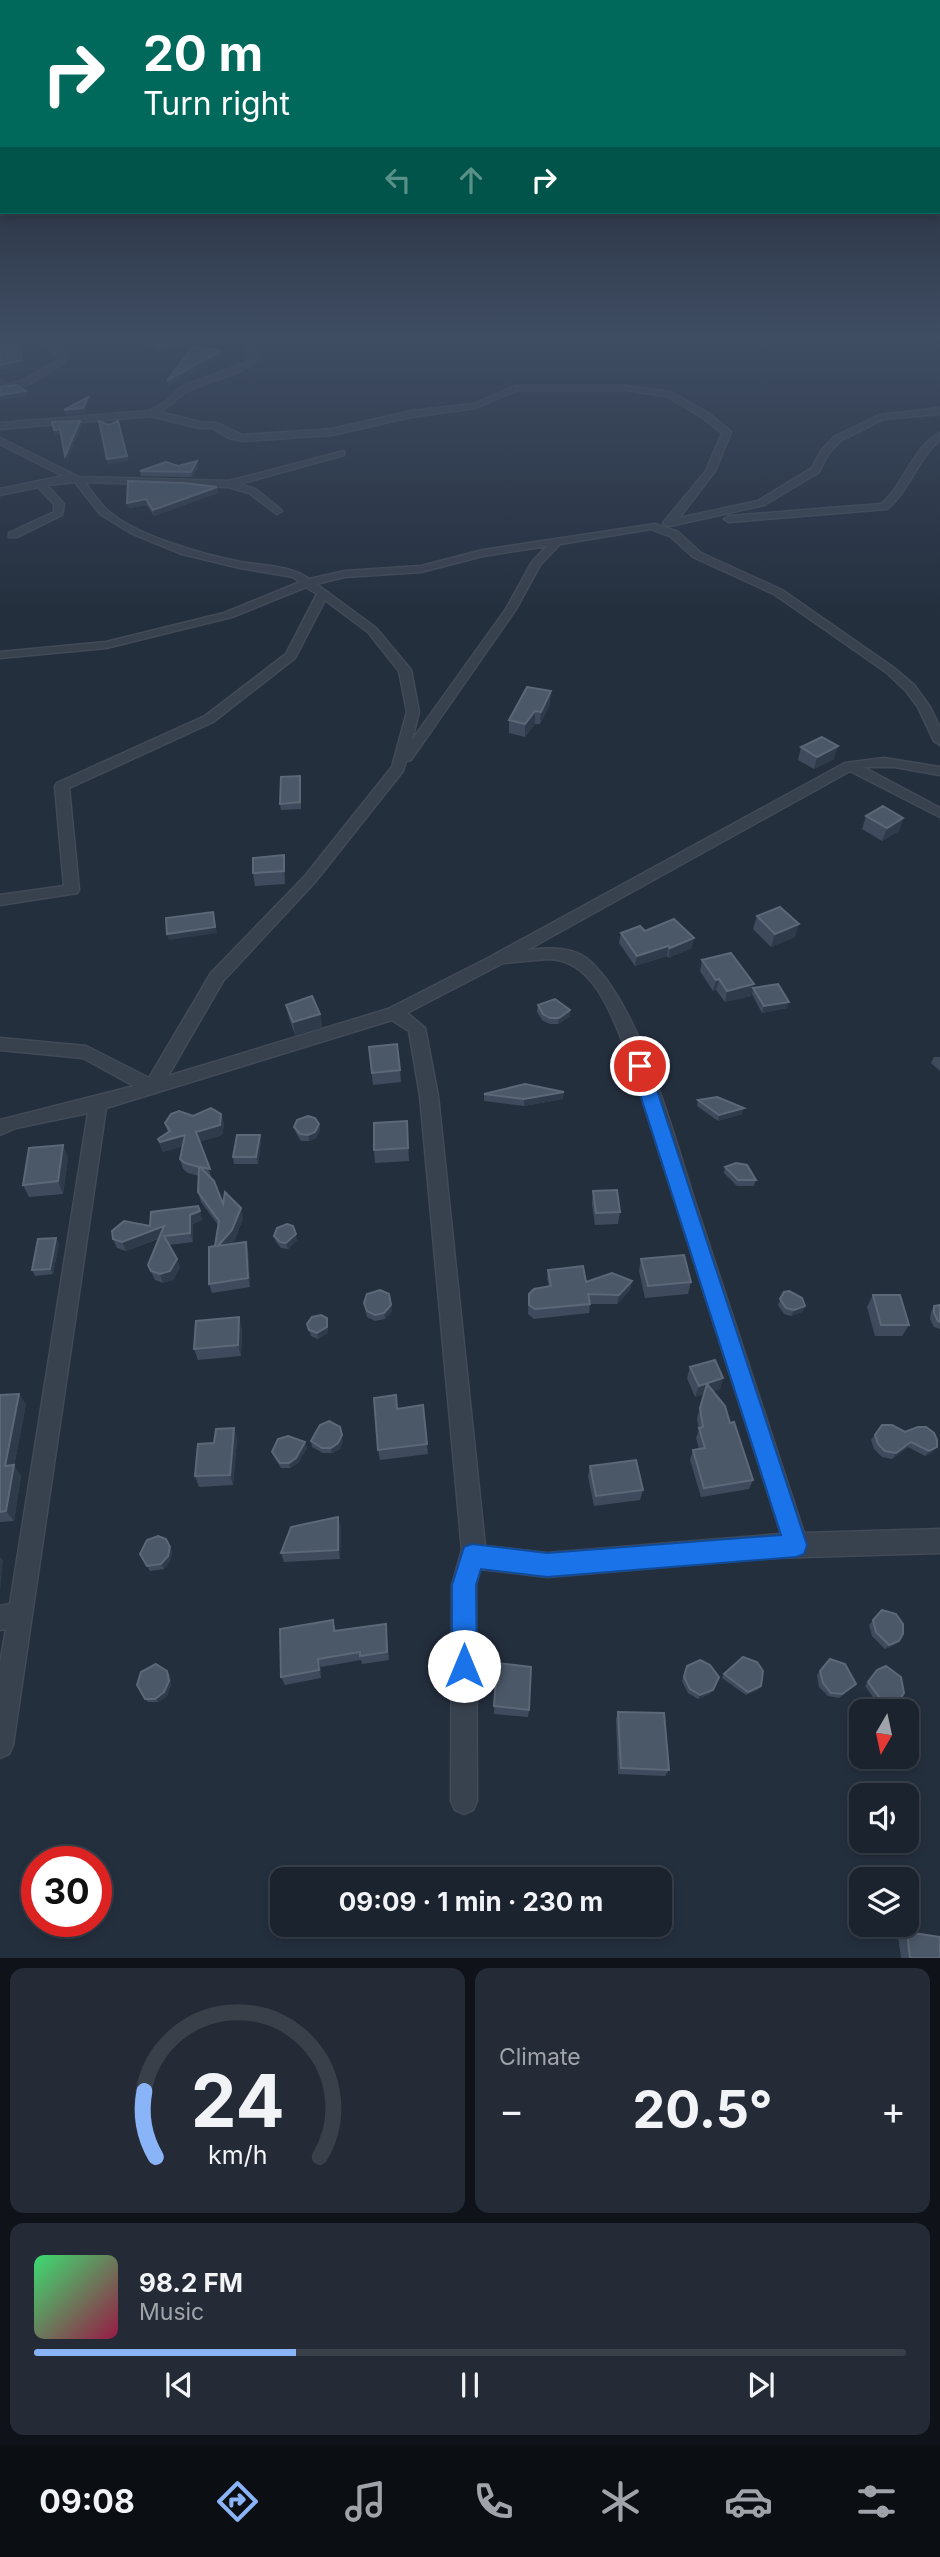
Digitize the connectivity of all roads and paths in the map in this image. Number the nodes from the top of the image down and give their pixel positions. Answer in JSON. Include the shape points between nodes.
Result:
{"nodes":[{"id":1,"x":223,"y":430,"type":"edge"},
{"id":2,"x":336,"y":430,"type":"edge"},
{"id":3,"x":725,"y":430,"type":"edge"},
{"id":4,"x":855,"y":430,"type":"edge"},
{"id":5,"x":940,"y":436,"type":"edge"},
{"id":6,"x":0,"y":441,"type":"edge"},
{"id":7,"x":19,"y":452,"type":"junction"},
{"id":8,"x":341,"y":453,"type":"dead end"},
{"id":9,"x":0,"y":456,"type":"edge"},
{"id":10,"x":78,"y":480,"type":"junction"},
{"id":11,"x":41,"y":484,"type":"junction"},
{"id":12,"x":229,"y":484,"type":"junction"},
{"id":13,"x":0,"y":492,"type":"edge"},
{"id":14,"x":277,"y":511,"type":"dead end"},
{"id":15,"x":670,"y":523,"type":"junction"},
{"id":16,"x":652,"y":527,"type":"junction"},
{"id":17,"x":13,"y":535,"type":"dead end"},
{"id":18,"x":558,"y":540,"type":"junction"},
{"id":19,"x":307,"y":582,"type":"junction"},
{"id":20,"x":323,"y":593,"type":"junction"},
{"id":21,"x":0,"y":655,"type":"edge"},
{"id":22,"x":940,"y":741,"type":"edge"},
{"id":23,"x":850,"y":766,"type":"junction"},
{"id":24,"x":398,"y":768,"type":"junction"},
{"id":25,"x":940,"y":771,"type":"edge"},
{"id":26,"x":940,"y":813,"type":"edge"},
{"id":27,"x":0,"y":900,"type":"edge"},
{"id":28,"x":495,"y":961,"type":"junction"},
{"id":29,"x":394,"y":1013,"type":"junction"},
{"id":30,"x":0,"y":1044,"type":"edge"},
{"id":31,"x":152,"y":1088,"type":"junction"},
{"id":32,"x":99,"y":1104,"type":"junction"},
{"id":33,"x":0,"y":1128,"type":"edge"},
{"id":34,"x":940,"y":1541,"type":"edge"},
{"id":35,"x":796,"y":1545,"type":"junction"},
{"id":36,"x":472,"y":1556,"type":"junction"},
{"id":37,"x":11,"y":1616,"type":"edge"},
{"id":38,"x":0,"y":1745,"type":"edge"},
{"id":39,"x":464,"y":1801,"type":"dead end"}],
"edges":[{"from":1,"to":2,"type":"street","via":[[255,439]]},
{"from":3,"to":15,"type":"street","via":[[721,454],[703,486]]},
{"from":4,"to":15,"type":"street","via":[[837,439],[816,470],[761,503]]},
{"from":5,"to":15,"type":"street","via":[[914,463],[897,499],[884,507]]},
{"from":6,"to":7,"type":"street"},
{"from":7,"to":9,"type":"street"},
{"from":7,"to":10,"type":"street"},
{"from":8,"to":12,"type":"street"},
{"from":10,"to":11,"type":"street"},
{"from":10,"to":12,"type":"street"},
{"from":10,"to":19,"type":"street","via":[[103,512],[135,531],[186,552],[296,574]]},
{"from":11,"to":13,"type":"street"},
{"from":11,"to":17,"type":"street","via":[[59,504],[59,513]]},
{"from":12,"to":14,"type":"street","via":[[252,491]]},
{"from":15,"to":16,"type":"street"},
{"from":16,"to":18,"type":"street"},
{"from":16,"to":22,"type":"street","via":[[674,534],[696,555],[778,592],[890,670],[924,707]]},
{"from":18,"to":19,"type":"street","via":[[421,569],[345,574]]},
{"from":18,"to":24,"type":"street","via":[[536,564],[511,609]]},
{"from":19,"to":20,"type":"street"},
{"from":19,"to":21,"type":"street","via":[[228,615],[106,645]]},
{"from":20,"to":24,"type":"street","via":[[372,630],[405,670],[414,712]]},
{"from":20,"to":27,"type":"street","via":[[291,656],[209,719],[62,786],[72,890]]},
{"from":23,"to":25,"type":"street","via":[[898,762]]},
{"from":23,"to":26,"type":"street"},
{"from":23,"to":28,"type":"street"},
{"from":24,"to":31,"type":"street","via":[[310,879],[217,977]]},
{"from":28,"to":29,"type":"street"},
{"from":28,"to":35,"type":"street","via":[[532,955],[571,956],[593,972],[623,1022],[649,1088]]},
{"from":29,"to":31,"type":"street"},
{"from":29,"to":36,"type":"street","via":[[417,1028],[429,1096]]},
{"from":30,"to":31,"type":"street","via":[[86,1052]]},
{"from":31,"to":32,"type":"street"},
{"from":32,"to":33,"type":"street"},
{"from":32,"to":37,"type":"street"},
{"from":34,"to":35,"type":"street"},
{"from":35,"to":36,"type":"street","via":[[547,1565]]},
{"from":36,"to":39,"type":"street","via":[[464,1585]]},
{"from":37,"to":38,"type":"street"}]}
